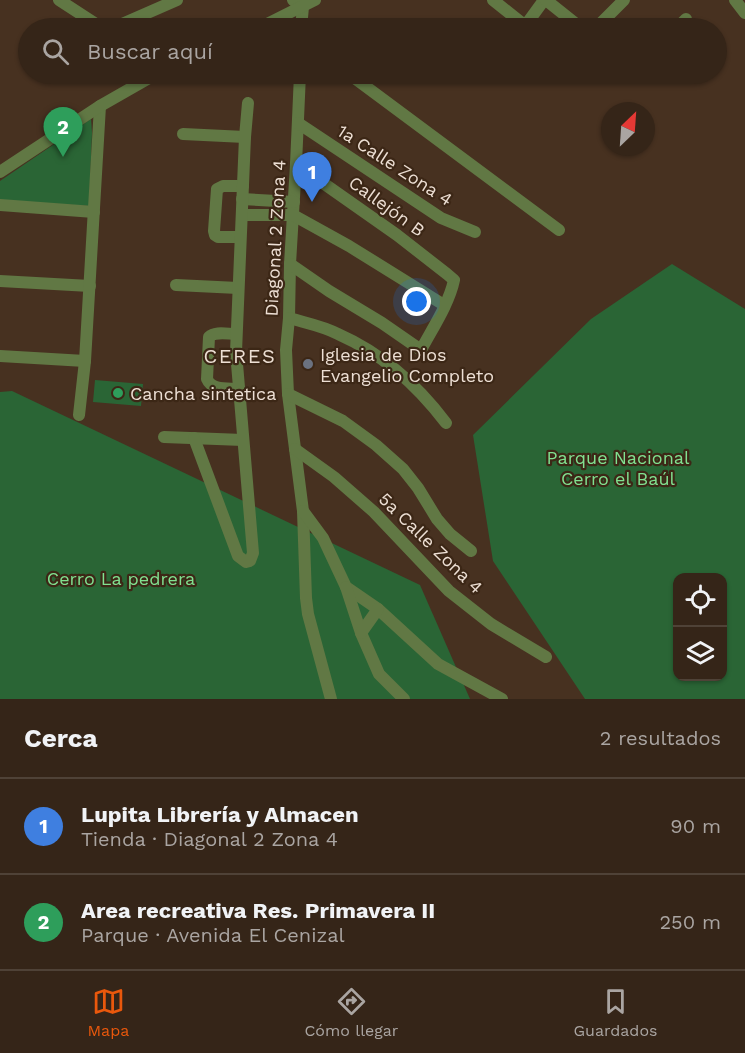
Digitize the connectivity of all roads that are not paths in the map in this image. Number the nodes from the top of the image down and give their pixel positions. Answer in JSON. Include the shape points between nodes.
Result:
{"nodes":[{"id":1,"x":59,"y":0,"type":"edge"},
{"id":2,"x":177,"y":0,"type":"edge"},
{"id":3,"x":315,"y":0,"type":"edge"},
{"id":4,"x":492,"y":0,"type":"edge"},
{"id":5,"x":545,"y":0,"type":"edge"},
{"id":6,"x":624,"y":0,"type":"edge"},
{"id":7,"x":735,"y":0,"type":"edge"},
{"id":8,"x":298,"y":4,"type":"edge"},
{"id":9,"x":745,"y":13,"type":"edge"},
{"id":10,"x":87,"y":18,"type":"edge"},
{"id":11,"x":136,"y":18,"type":"edge"},
{"id":12,"x":275,"y":18,"type":"edge"},
{"id":13,"x":514,"y":18,"type":"edge"},
{"id":14,"x":531,"y":18,"type":"edge"},
{"id":15,"x":568,"y":18,"type":"edge"},
{"id":16,"x":606,"y":18,"type":"edge"},
{"id":17,"x":138,"y":84,"type":"edge"},
{"id":18,"x":300,"y":84,"type":"edge"},
{"id":19,"x":362,"y":84,"type":"edge"},
{"id":20,"x":248,"y":103,"type":"dead end"},
{"id":21,"x":100,"y":106,"type":"junction"},
{"id":22,"x":298,"y":123,"type":"junction"},
{"id":23,"x":183,"y":134,"type":"dead end"},
{"id":24,"x":245,"y":137,"type":"junction"},
{"id":25,"x":296,"y":164,"type":"junction"},
{"id":26,"x":0,"y":172,"type":"edge"},
{"id":27,"x":243,"y":192,"type":"junction"},
{"id":28,"x":294,"y":202,"type":"junction"},
{"id":29,"x":0,"y":205,"type":"edge"},
{"id":30,"x":94,"y":212,"type":"junction"},
{"id":31,"x":242,"y":215,"type":"junction"},
{"id":32,"x":293,"y":215,"type":"junction"},
{"id":33,"x":559,"y":230,"type":"dead end"},
{"id":34,"x":475,"y":232,"type":"dead end"},
{"id":35,"x":240,"y":237,"type":"junction"},
{"id":36,"x":290,"y":264,"type":"junction"},
{"id":37,"x":0,"y":281,"type":"edge"},
{"id":38,"x":176,"y":285,"type":"dead end"},
{"id":39,"x":90,"y":286,"type":"junction"},
{"id":40,"x":238,"y":288,"type":"junction"},
{"id":41,"x":444,"y":305,"type":"junction"},
{"id":42,"x":290,"y":318,"type":"junction"},
{"id":43,"x":236,"y":334,"type":"junction"},
{"id":44,"x":0,"y":356,"type":"edge"},
{"id":45,"x":85,"y":361,"type":"junction"},
{"id":46,"x":239,"y":389,"type":"junction"},
{"id":47,"x":288,"y":394,"type":"junction"},
{"id":48,"x":79,"y":415,"type":"dead end"},
{"id":49,"x":446,"y":423,"type":"dead end"},
{"id":50,"x":164,"y":437,"type":"dead end"},
{"id":51,"x":194,"y":438,"type":"junction"},
{"id":52,"x":243,"y":440,"type":"junction"},
{"id":53,"x":295,"y":449,"type":"junction"},
{"id":54,"x":303,"y":511,"type":"junction"},
{"id":55,"x":471,"y":551,"type":"dead end"},
{"id":56,"x":346,"y":587,"type":"junction"},
{"id":57,"x":378,"y":609,"type":"junction"},
{"id":58,"x":361,"y":633,"type":"junction"},
{"id":59,"x":546,"y":657,"type":"dead end"},
{"id":60,"x":331,"y":699,"type":"edge"},
{"id":61,"x":404,"y":699,"type":"edge"},
{"id":62,"x":501,"y":699,"type":"edge"}],
"edges":[{"from":1,"to":10,"type":"street"},
{"from":2,"to":11,"type":"street"},
{"from":3,"to":8,"type":"street"},
{"from":4,"to":13,"type":"street"},
{"from":5,"to":14,"type":"street"},
{"from":5,"to":15,"type":"street"},
{"from":6,"to":16,"type":"street"},
{"from":7,"to":9,"type":"street"},
{"from":8,"to":12,"type":"street"},
{"from":17,"to":21,"type":"street"},
{"from":18,"to":22,"type":"street","name":"Diagonal 2 Zona 4"},
{"from":19,"to":33,"type":"street"},
{"from":20,"to":24,"type":"street"},
{"from":21,"to":26,"type":"street"},
{"from":21,"to":30,"type":"street"},
{"from":22,"to":25,"type":"street","name":"Diagonal 2 Zona 4"},
{"from":22,"to":34,"type":"street","name":"1a Calle Zona 4","via":[[441,218]]},
{"from":23,"to":24,"type":"street"},
{"from":24,"to":27,"type":"street"},
{"from":25,"to":28,"type":"street","name":"Diagonal 2 Zona 4"},
{"from":25,"to":41,"type":"street","name":"Callejón B","via":[[454,280]]},
{"from":27,"to":28,"type":"street"},
{"from":27,"to":31,"type":"street"},
{"from":27,"to":35,"type":"street","via":[[219,187],[216,190],[215,235]]},
{"from":28,"to":32,"type":"street","name":"Diagonal 2 Zona 4"},
{"from":29,"to":30,"type":"street"},
{"from":30,"to":39,"type":"street"},
{"from":31,"to":32,"type":"street"},
{"from":31,"to":35,"type":"street"},
{"from":32,"to":36,"type":"street","name":"Diagonal 2 Zona 4"},
{"from":32,"to":41,"type":"street"},
{"from":35,"to":40,"type":"street"},
{"from":36,"to":41,"type":"street","via":[[421,350]]},
{"from":36,"to":42,"type":"street","name":"Diagonal 2 Zona 4"},
{"from":37,"to":39,"type":"street"},
{"from":38,"to":40,"type":"street"},
{"from":39,"to":45,"type":"street"},
{"from":40,"to":43,"type":"street"},
{"from":42,"to":47,"type":"street","name":"Diagonal 2 Zona 4","via":[[286,350]]},
{"from":42,"to":49,"type":"street","via":[[338,334],[379,358],[431,403]]},
{"from":43,"to":46,"type":"street"},
{"from":43,"to":46,"type":"street","via":[[214,333],[208,337],[207,379],[213,387]]},
{"from":44,"to":45,"type":"street"},
{"from":45,"to":48,"type":"street"},
{"from":46,"to":52,"type":"street"},
{"from":47,"to":53,"type":"street","name":"Diagonal 2 Zona 4"},
{"from":47,"to":55,"type":"street","via":[[343,421],[376,445],[403,469],[450,534]]},
{"from":50,"to":51,"type":"street"},
{"from":51,"to":52,"type":"street"},
{"from":51,"to":52,"type":"street","via":[[238,556],[246,562],[252,552]]},
{"from":53,"to":54,"type":"street","name":"Diagonal 2 Zona 4"},
{"from":53,"to":59,"type":"street","name":"5a Calle Zona 4","via":[[374,512],[449,591],[491,624]]},
{"from":54,"to":56,"type":"street","via":[[323,538]]},
{"from":54,"to":60,"type":"street","name":"Diagonal 2 Zona 4","via":[[308,614]]},
{"from":56,"to":57,"type":"street"},
{"from":56,"to":58,"type":"street"},
{"from":57,"to":58,"type":"street"},
{"from":57,"to":62,"type":"street","via":[[438,664]]},
{"from":58,"to":61,"type":"street","via":[[379,674]]}]}
